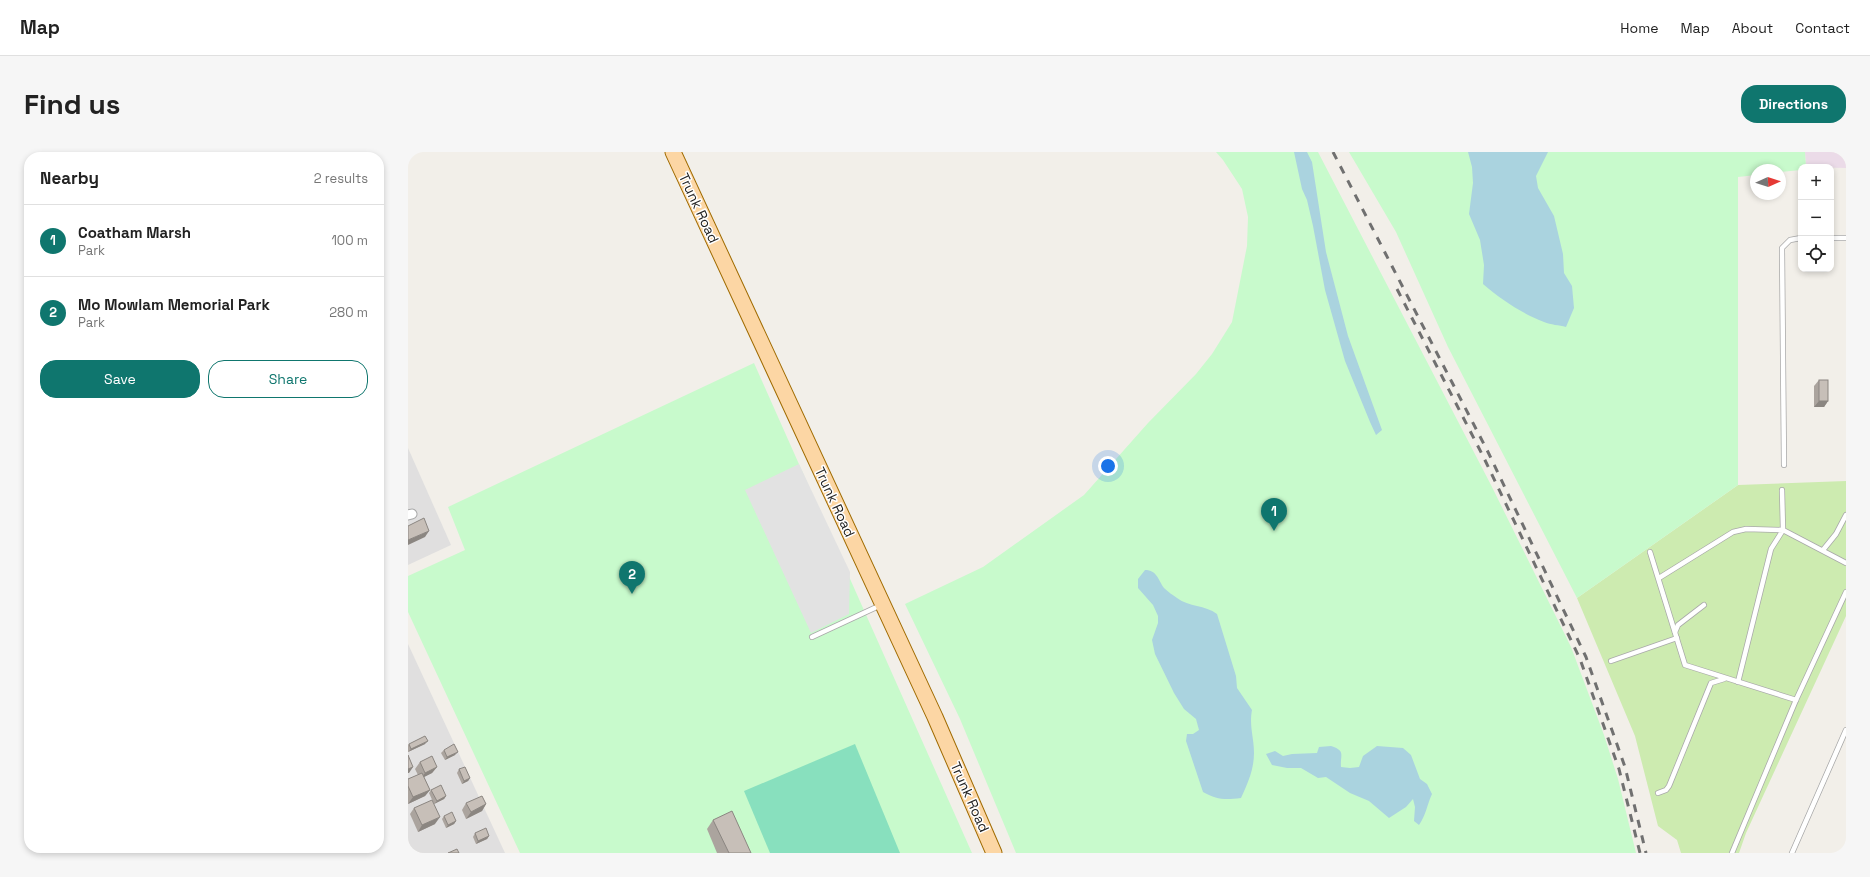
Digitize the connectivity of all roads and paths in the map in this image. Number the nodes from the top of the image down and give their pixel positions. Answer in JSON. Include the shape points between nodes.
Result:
{"nodes":[{"id":1,"x":673,"y":152,"type":"edge"},
{"id":2,"x":1834,"y":238,"type":"edge"},
{"id":3,"x":1846,"y":238,"type":"edge"},
{"id":4,"x":1798,"y":239,"type":"edge"},
{"id":5,"x":1784,"y":465,"type":"dead end"},
{"id":6,"x":1782,"y":490,"type":"dead end"},
{"id":7,"x":1846,"y":515,"type":"edge"},
{"id":8,"x":1783,"y":530,"type":"junction"},
{"id":9,"x":1823,"y":550,"type":"junction"},
{"id":10,"x":1650,"y":552,"type":"dead end"},
{"id":11,"x":1846,"y":562,"type":"edge"},
{"id":12,"x":1659,"y":578,"type":"junction"},
{"id":13,"x":1846,"y":592,"type":"edge"},
{"id":14,"x":883,"y":604,"type":"junction"},
{"id":15,"x":1704,"y":605,"type":"dead end"},
{"id":16,"x":1675,"y":632,"type":"junction"},
{"id":17,"x":812,"y":637,"type":"dead end"},
{"id":18,"x":1677,"y":638,"type":"junction"},
{"id":19,"x":1611,"y":661,"type":"dead end"},
{"id":20,"x":1728,"y":679,"type":"junction"},
{"id":21,"x":1738,"y":682,"type":"junction"},
{"id":22,"x":1796,"y":700,"type":"junction"},
{"id":23,"x":1846,"y":731,"type":"edge"},
{"id":24,"x":1658,"y":793,"type":"dead end"},
{"id":25,"x":994,"y":853,"type":"edge"},
{"id":26,"x":1732,"y":853,"type":"edge"},
{"id":27,"x":1792,"y":853,"type":"edge"}],
"edges":[{"from":1,"to":14,"type":"main road","name":"Trunk Road"},
{"from":2,"to":3,"type":"lane"},
{"from":4,"to":5,"type":"lane","via":[[1790,240],[1782,248]]},
{"from":6,"to":8,"type":"lane"},
{"from":7,"to":9,"type":"lane","via":[[1836,534]]},
{"from":8,"to":9,"type":"lane"},
{"from":8,"to":12,"type":"lane","via":[[1746,529],[1733,532]]},
{"from":8,"to":21,"type":"lane","via":[[1770,549]]},
{"from":9,"to":11,"type":"lane"},
{"from":10,"to":12,"type":"lane"},
{"from":12,"to":16,"type":"lane"},
{"from":13,"to":22,"type":"lane"},
{"from":14,"to":17,"type":"lane"},
{"from":14,"to":25,"type":"main road","name":"Trunk Road"},
{"from":15,"to":16,"type":"lane","via":[[1678,625]]},
{"from":16,"to":18,"type":"lane"},
{"from":18,"to":19,"type":"lane"},
{"from":18,"to":20,"type":"lane","via":[[1685,665]]},
{"from":20,"to":21,"type":"lane"},
{"from":20,"to":24,"type":"lane","via":[[1711,683],[1669,786]]},
{"from":21,"to":22,"type":"lane"},
{"from":22,"to":26,"type":"lane"},
{"from":23,"to":27,"type":"lane"}]}
